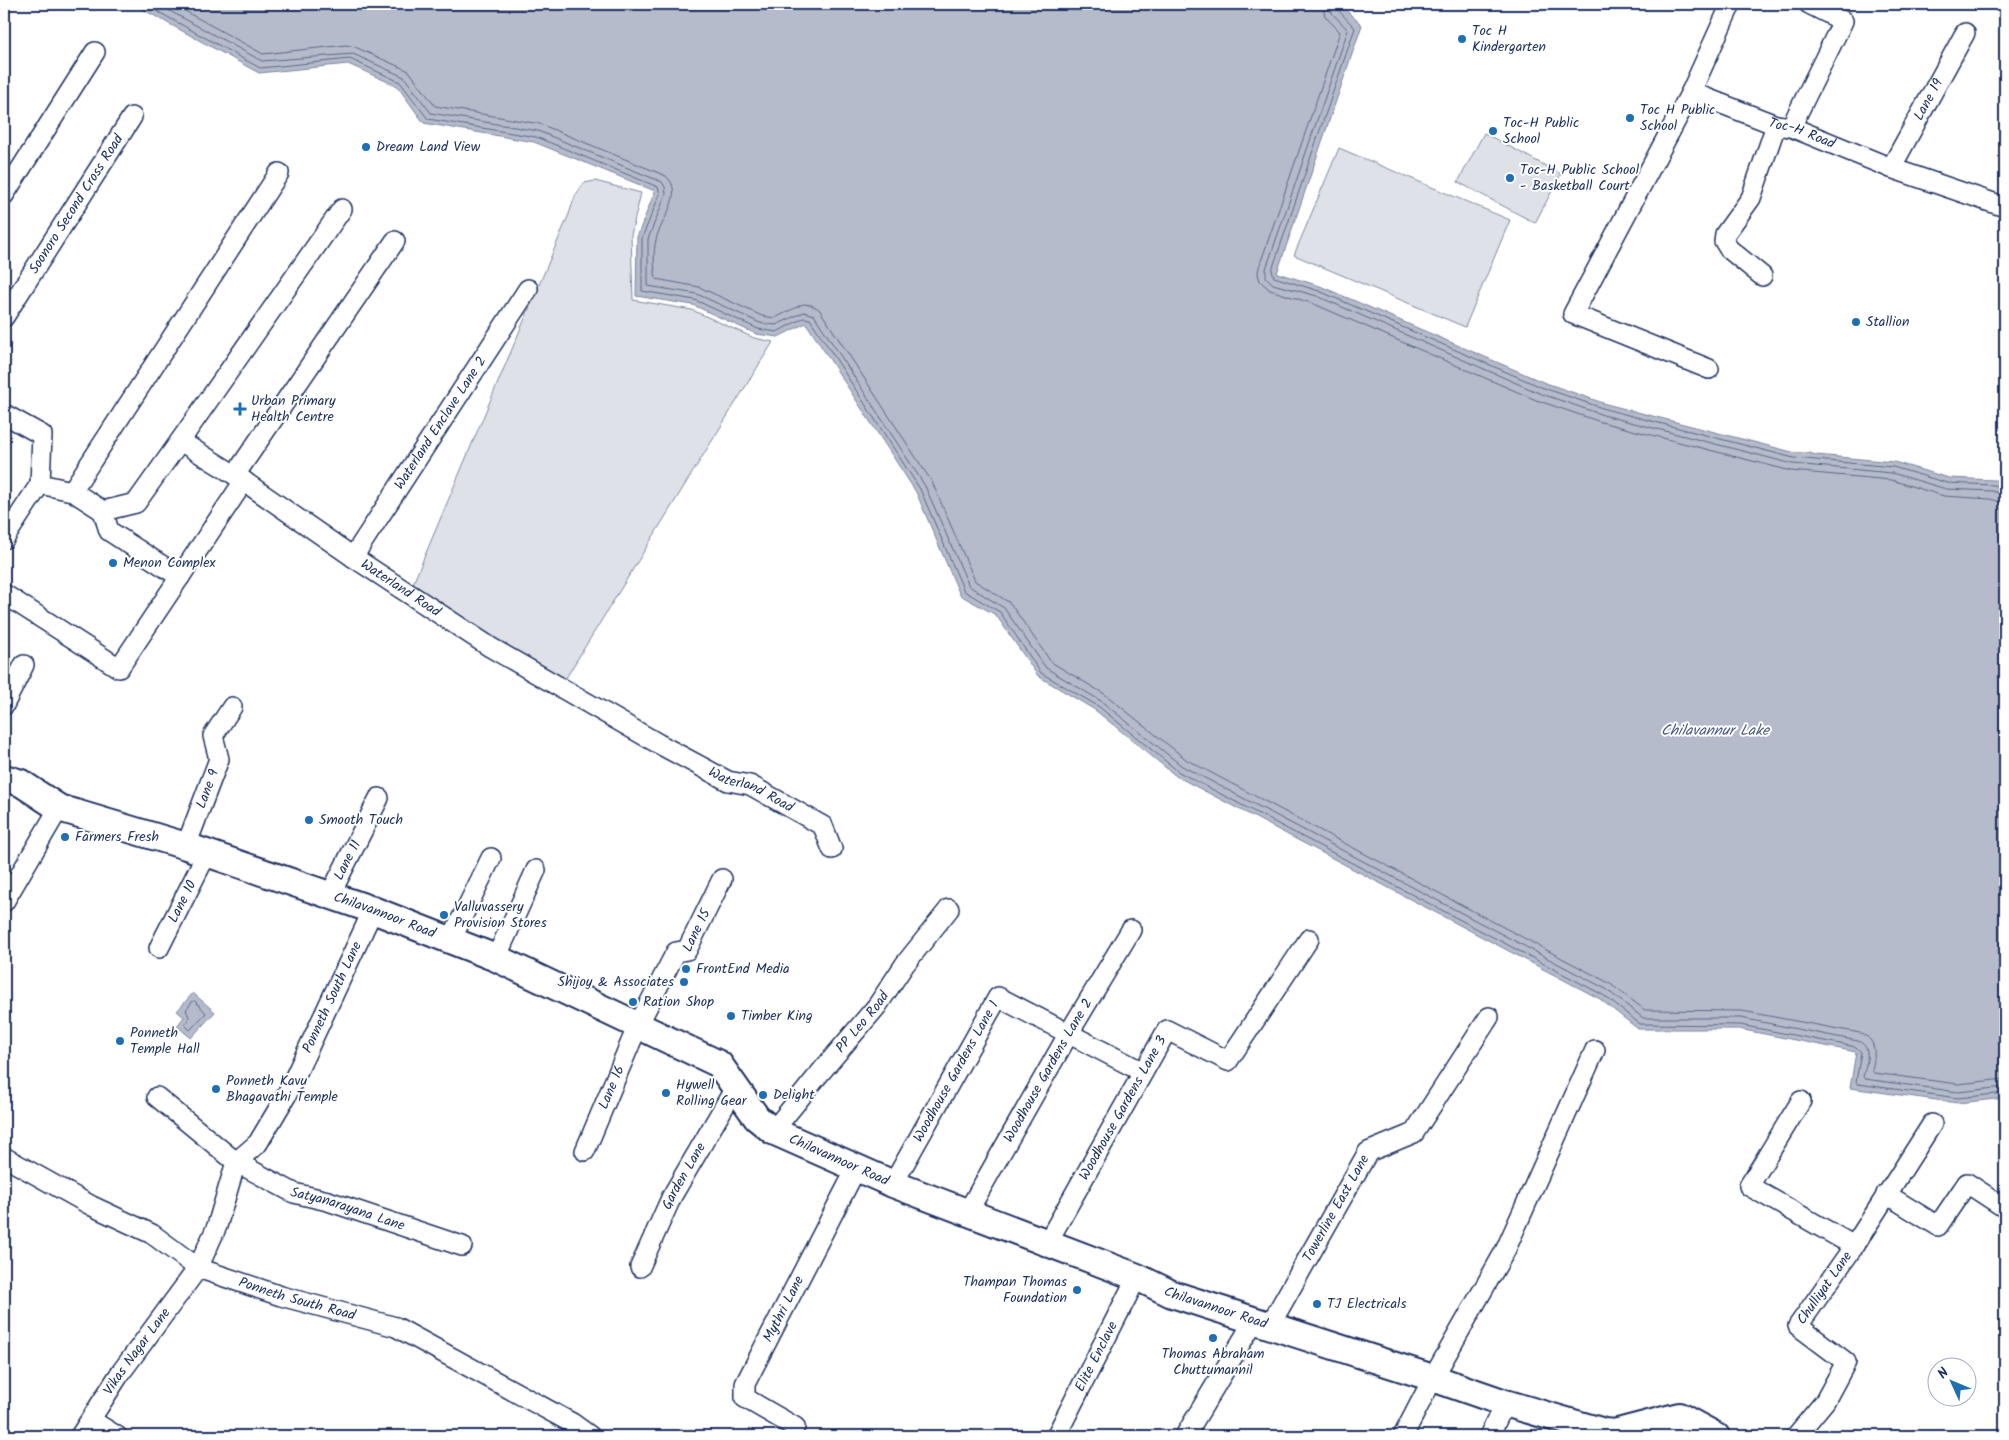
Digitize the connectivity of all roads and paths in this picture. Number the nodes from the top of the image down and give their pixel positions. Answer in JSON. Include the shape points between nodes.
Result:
{"nodes":[{"id":1,"x":1731,"y":4,"type":"edge"},
{"id":2,"x":1810,"y":4,"type":"edge"},
{"id":3,"x":1965,"y":33,"type":"dead end"},
{"id":4,"x":95,"y":52,"type":"dead end"},
{"id":5,"x":1690,"y":92,"type":"junction"},
{"id":6,"x":132,"y":117,"type":"dead end"},
{"id":7,"x":1784,"y":126,"type":"junction"},
{"id":8,"x":1891,"y":168,"type":"junction"},
{"id":9,"x":279,"y":173,"type":"dead end"},
{"id":10,"x":4,"y":195,"type":"edge"},
{"id":11,"x":2005,"y":207,"type":"edge"},
{"id":12,"x":342,"y":209,"type":"dead end"},
{"id":13,"x":395,"y":241,"type":"dead end"},
{"id":14,"x":1762,"y":276,"type":"dead end"},
{"id":15,"x":528,"y":289,"type":"dead end"},
{"id":16,"x":4,"y":317,"type":"edge"},
{"id":17,"x":1709,"y":369,"type":"dead end"},
{"id":18,"x":4,"y":414,"type":"edge"},
{"id":19,"x":180,"y":441,"type":"junction"},
{"id":20,"x":239,"y":478,"type":"junction"},
{"id":21,"x":40,"y":484,"type":"junction"},
{"id":22,"x":72,"y":491,"type":"junction"},
{"id":23,"x":103,"y":511,"type":"junction"},
{"id":24,"x":4,"y":539,"type":"edge"},
{"id":25,"x":353,"y":557,"type":"junction"},
{"id":26,"x":180,"y":577,"type":"junction"},
{"id":27,"x":4,"y":594,"type":"edge"},
{"id":28,"x":24,"y":665,"type":"dead end"},
{"id":29,"x":4,"y":705,"type":"edge"},
{"id":30,"x":232,"y":707,"type":"dead end"},
{"id":31,"x":4,"y":778,"type":"edge"},
{"id":32,"x":379,"y":798,"type":"dead end"},
{"id":33,"x":59,"y":808,"type":"junction"},
{"id":34,"x":832,"y":849,"type":"dead end"},
{"id":35,"x":196,"y":850,"type":"junction"},
{"id":36,"x":491,"y":858,"type":"dead end"},
{"id":37,"x":536,"y":870,"type":"dead end"},
{"id":38,"x":722,"y":879,"type":"dead end"},
{"id":39,"x":330,"y":895,"type":"junction"},
{"id":40,"x":4,"y":902,"type":"edge"},
{"id":41,"x":372,"y":910,"type":"junction"},
{"id":42,"x":950,"y":910,"type":"dead end"},
{"id":43,"x":1130,"y":930,"type":"dead end"},
{"id":44,"x":1309,"y":939,"type":"dead end"},
{"id":45,"x":451,"y":940,"type":"junction"},
{"id":46,"x":159,"y":948,"type":"dead end"},
{"id":47,"x":496,"y":958,"type":"junction"},
{"id":48,"x":1489,"y":1017,"type":"dead end"},
{"id":49,"x":638,"y":1025,"type":"junction"},
{"id":50,"x":1069,"y":1033,"type":"junction"},
{"id":51,"x":1595,"y":1050,"type":"dead end"},
{"id":52,"x":1143,"y":1072,"type":"junction"},
{"id":53,"x":735,"y":1088,"type":"junction"},
{"id":54,"x":157,"y":1097,"type":"dead end"},
{"id":55,"x":1801,"y":1101,"type":"dead end"},
{"id":56,"x":1932,"y":1124,"type":"dead end"},
{"id":57,"x":774,"y":1131,"type":"junction"},
{"id":58,"x":585,"y":1151,"type":"dead end"},
{"id":59,"x":4,"y":1157,"type":"edge"},
{"id":60,"x":236,"y":1162,"type":"junction"},
{"id":61,"x":856,"y":1169,"type":"junction"},
{"id":62,"x":893,"y":1184,"type":"junction"},
{"id":63,"x":1886,"y":1194,"type":"junction"},
{"id":64,"x":2005,"y":1208,"type":"edge"},
{"id":65,"x":967,"y":1212,"type":"junction"},
{"id":66,"x":1047,"y":1243,"type":"junction"},
{"id":67,"x":462,"y":1246,"type":"dead end"},
{"id":68,"x":1854,"y":1246,"type":"junction"},
{"id":69,"x":640,"y":1267,"type":"dead end"},
{"id":70,"x":198,"y":1268,"type":"junction"},
{"id":71,"x":1137,"y":1277,"type":"junction"},
{"id":72,"x":1262,"y":1323,"type":"junction"},
{"id":73,"x":1433,"y":1378,"type":"junction"},
{"id":74,"x":1505,"y":1404,"type":"junction"},
{"id":75,"x":795,"y":1427,"type":"dead end"},
{"id":76,"x":86,"y":1428,"type":"edge"},
{"id":77,"x":568,"y":1430,"type":"edge"},
{"id":78,"x":1609,"y":1434,"type":"edge"},
{"id":79,"x":118,"y":1436,"type":"edge"},
{"id":80,"x":590,"y":1436,"type":"edge"},
{"id":81,"x":1056,"y":1436,"type":"edge"},
{"id":82,"x":1186,"y":1436,"type":"edge"},
{"id":83,"x":1404,"y":1436,"type":"edge"},
{"id":84,"x":1489,"y":1436,"type":"edge"},
{"id":85,"x":1716,"y":1436,"type":"edge"},
{"id":86,"x":1796,"y":1436,"type":"edge"}],
"edges":[{"from":1,"to":5,"type":"street"},
{"from":2,"to":7,"type":"street","via":[[1843,21]]},
{"from":3,"to":8,"type":"street","name":"Lane 19"},
{"from":4,"to":10,"type":"street"},
{"from":5,"to":7,"type":"street","name":"Toc-H Road"},
{"from":5,"to":17,"type":"street","via":[[1574,314]]},
{"from":6,"to":16,"type":"street","name":"Soonoro Second Cross Road"},
{"from":7,"to":8,"type":"street","name":"Toc-H Road"},
{"from":7,"to":14,"type":"street","via":[[1751,198],[1725,234],[1724,241],[1729,249]]},
{"from":8,"to":11,"type":"street","name":"Toc-H Road"},
{"from":9,"to":22,"type":"street"},
{"from":12,"to":19,"type":"street"},
{"from":13,"to":20,"type":"street"},
{"from":15,"to":25,"type":"street","name":"Waterland Enclave Lane 2"},
{"from":18,"to":21,"type":"street","via":[[42,435]]},
{"from":19,"to":20,"type":"street","name":"Waterland Road"},
{"from":19,"to":23,"type":"street","via":[[136,503]]},
{"from":20,"to":25,"type":"street","name":"Waterland Road"},
{"from":20,"to":26,"type":"street"},
{"from":21,"to":22,"type":"street"},
{"from":21,"to":24,"type":"street"},
{"from":22,"to":23,"type":"street"},
{"from":23,"to":26,"type":"street","via":[[109,531]]},
{"from":25,"to":34,"type":"street","name":"Waterland Road","via":[[490,647],[611,717],[728,781],[750,785],[823,826]]},
{"from":26,"to":27,"type":"street","via":[[119,668]]},
{"from":28,"to":29,"type":"street"},
{"from":30,"to":35,"type":"street","name":"Lane 9","via":[[213,736],[219,759]]},
{"from":31,"to":33,"type":"street","name":"Chilavannoor Road","via":[[21,783]]},
{"from":32,"to":39,"type":"street","name":"Lane 11"},
{"from":33,"to":35,"type":"street","name":"Chilavannoor Road"},
{"from":33,"to":40,"type":"street"},
{"from":35,"to":39,"type":"street","name":"Chilavannoor Road"},
{"from":35,"to":46,"type":"street","name":"Lane 10"},
{"from":36,"to":45,"type":"street"},
{"from":37,"to":47,"type":"street"},
{"from":38,"to":49,"type":"street","name":"Lane 15","via":[[686,950],[676,952]]},
{"from":39,"to":41,"type":"street","name":"Chilavannoor Road"},
{"from":41,"to":45,"type":"street","name":"Chilavannoor Road"},
{"from":41,"to":60,"type":"street","name":"Ponneth South Lane","via":[[286,1096],[258,1143]]},
{"from":42,"to":57,"type":"street","name":"PP Leo Road","via":[[905,964],[877,1006]]},
{"from":43,"to":50,"type":"street","name":"Woodhouse Gardens Lane 2"},
{"from":44,"to":52,"type":"street","name":"Woodhouse Gardens Lane 3","via":[[1228,1061],[1166,1030]]},
{"from":45,"to":47,"type":"street","name":"Chilavannoor Road"},
{"from":47,"to":49,"type":"street","name":"Chilavannoor Road"},
{"from":48,"to":72,"type":"street","name":"Towerline East Lane","via":[[1414,1132],[1368,1152]]},
{"from":49,"to":53,"type":"street","name":"Chilavannoor Road","via":[[719,1064]]},
{"from":49,"to":58,"type":"street","name":"Lane 16"},
{"from":50,"to":52,"type":"street","name":"Woodhouse Gardens Lane 1"},
{"from":50,"to":62,"type":"street","name":"Woodhouse Gardens Lane 1","via":[[998,997]]},
{"from":50,"to":65,"type":"street","name":"Woodhouse Gardens Lane 2"},
{"from":51,"to":73,"type":"street","via":[[1505,1251]]},
{"from":52,"to":66,"type":"street","name":"Woodhouse Gardens Lane 3"},
{"from":53,"to":57,"type":"street","name":"Chilavannoor Road","via":[[757,1118]]},
{"from":53,"to":69,"type":"street","name":"Garden Lane","via":[[672,1196]]},
{"from":54,"to":60,"type":"street","name":"Satyanarayana Lane"},
{"from":55,"to":68,"type":"street","via":[[1749,1186]]},
{"from":56,"to":63,"type":"street","name":"Chulliyat Lane"},
{"from":57,"to":61,"type":"street","name":"Chilavannoor Road"},
{"from":59,"to":70,"type":"street","name":"Ponneth South Road","via":[[92,1206],[152,1234]]},
{"from":60,"to":67,"type":"street","name":"Satyanarayana Lane","via":[[294,1193],[328,1201]]},
{"from":60,"to":70,"type":"street","via":[[217,1226]]},
{"from":61,"to":62,"type":"street","name":"Chilavannoor Road"},
{"from":61,"to":75,"type":"street","name":"Mythri Lane","via":[[745,1384],[745,1398]]},
{"from":62,"to":65,"type":"street","name":"Chilavannoor Road"},
{"from":63,"to":64,"type":"street","via":[[1938,1226],[1967,1183]]},
{"from":63,"to":68,"type":"street","name":"Chulliyat Lane"},
{"from":65,"to":66,"type":"street","name":"Chilavannoor Road"},
{"from":66,"to":71,"type":"street","name":"Chilavannoor Road"},
{"from":68,"to":86,"type":"street","name":"Chulliyat Lane","via":[[1798,1326],[1846,1362],[1825,1401]]},
{"from":70,"to":76,"type":"street","name":"Vikas Nagar Lane","via":[[119,1375]]},
{"from":70,"to":77,"type":"street","name":"Ponneth South Road","via":[[281,1296],[396,1327]]},
{"from":71,"to":72,"type":"street","name":"Chilavannoor Road","via":[[1172,1294]]},
{"from":71,"to":81,"type":"street","name":"Elite Enclave"},
{"from":72,"to":73,"type":"street","name":"Chilavannoor Road"},
{"from":72,"to":82,"type":"street","name":"Towerline East Lane"},
{"from":73,"to":74,"type":"street","name":"Chilavannoor Road"},
{"from":73,"to":83,"type":"street"},
{"from":74,"to":78,"type":"street","name":"Chilavannoor Road"},
{"from":74,"to":84,"type":"street"},
{"from":76,"to":79,"type":"street"},
{"from":77,"to":80,"type":"street","name":"Ponneth South Road"},
{"from":78,"to":85,"type":"street","name":"Chilavannoor Road","via":[[1679,1416]]}]}
